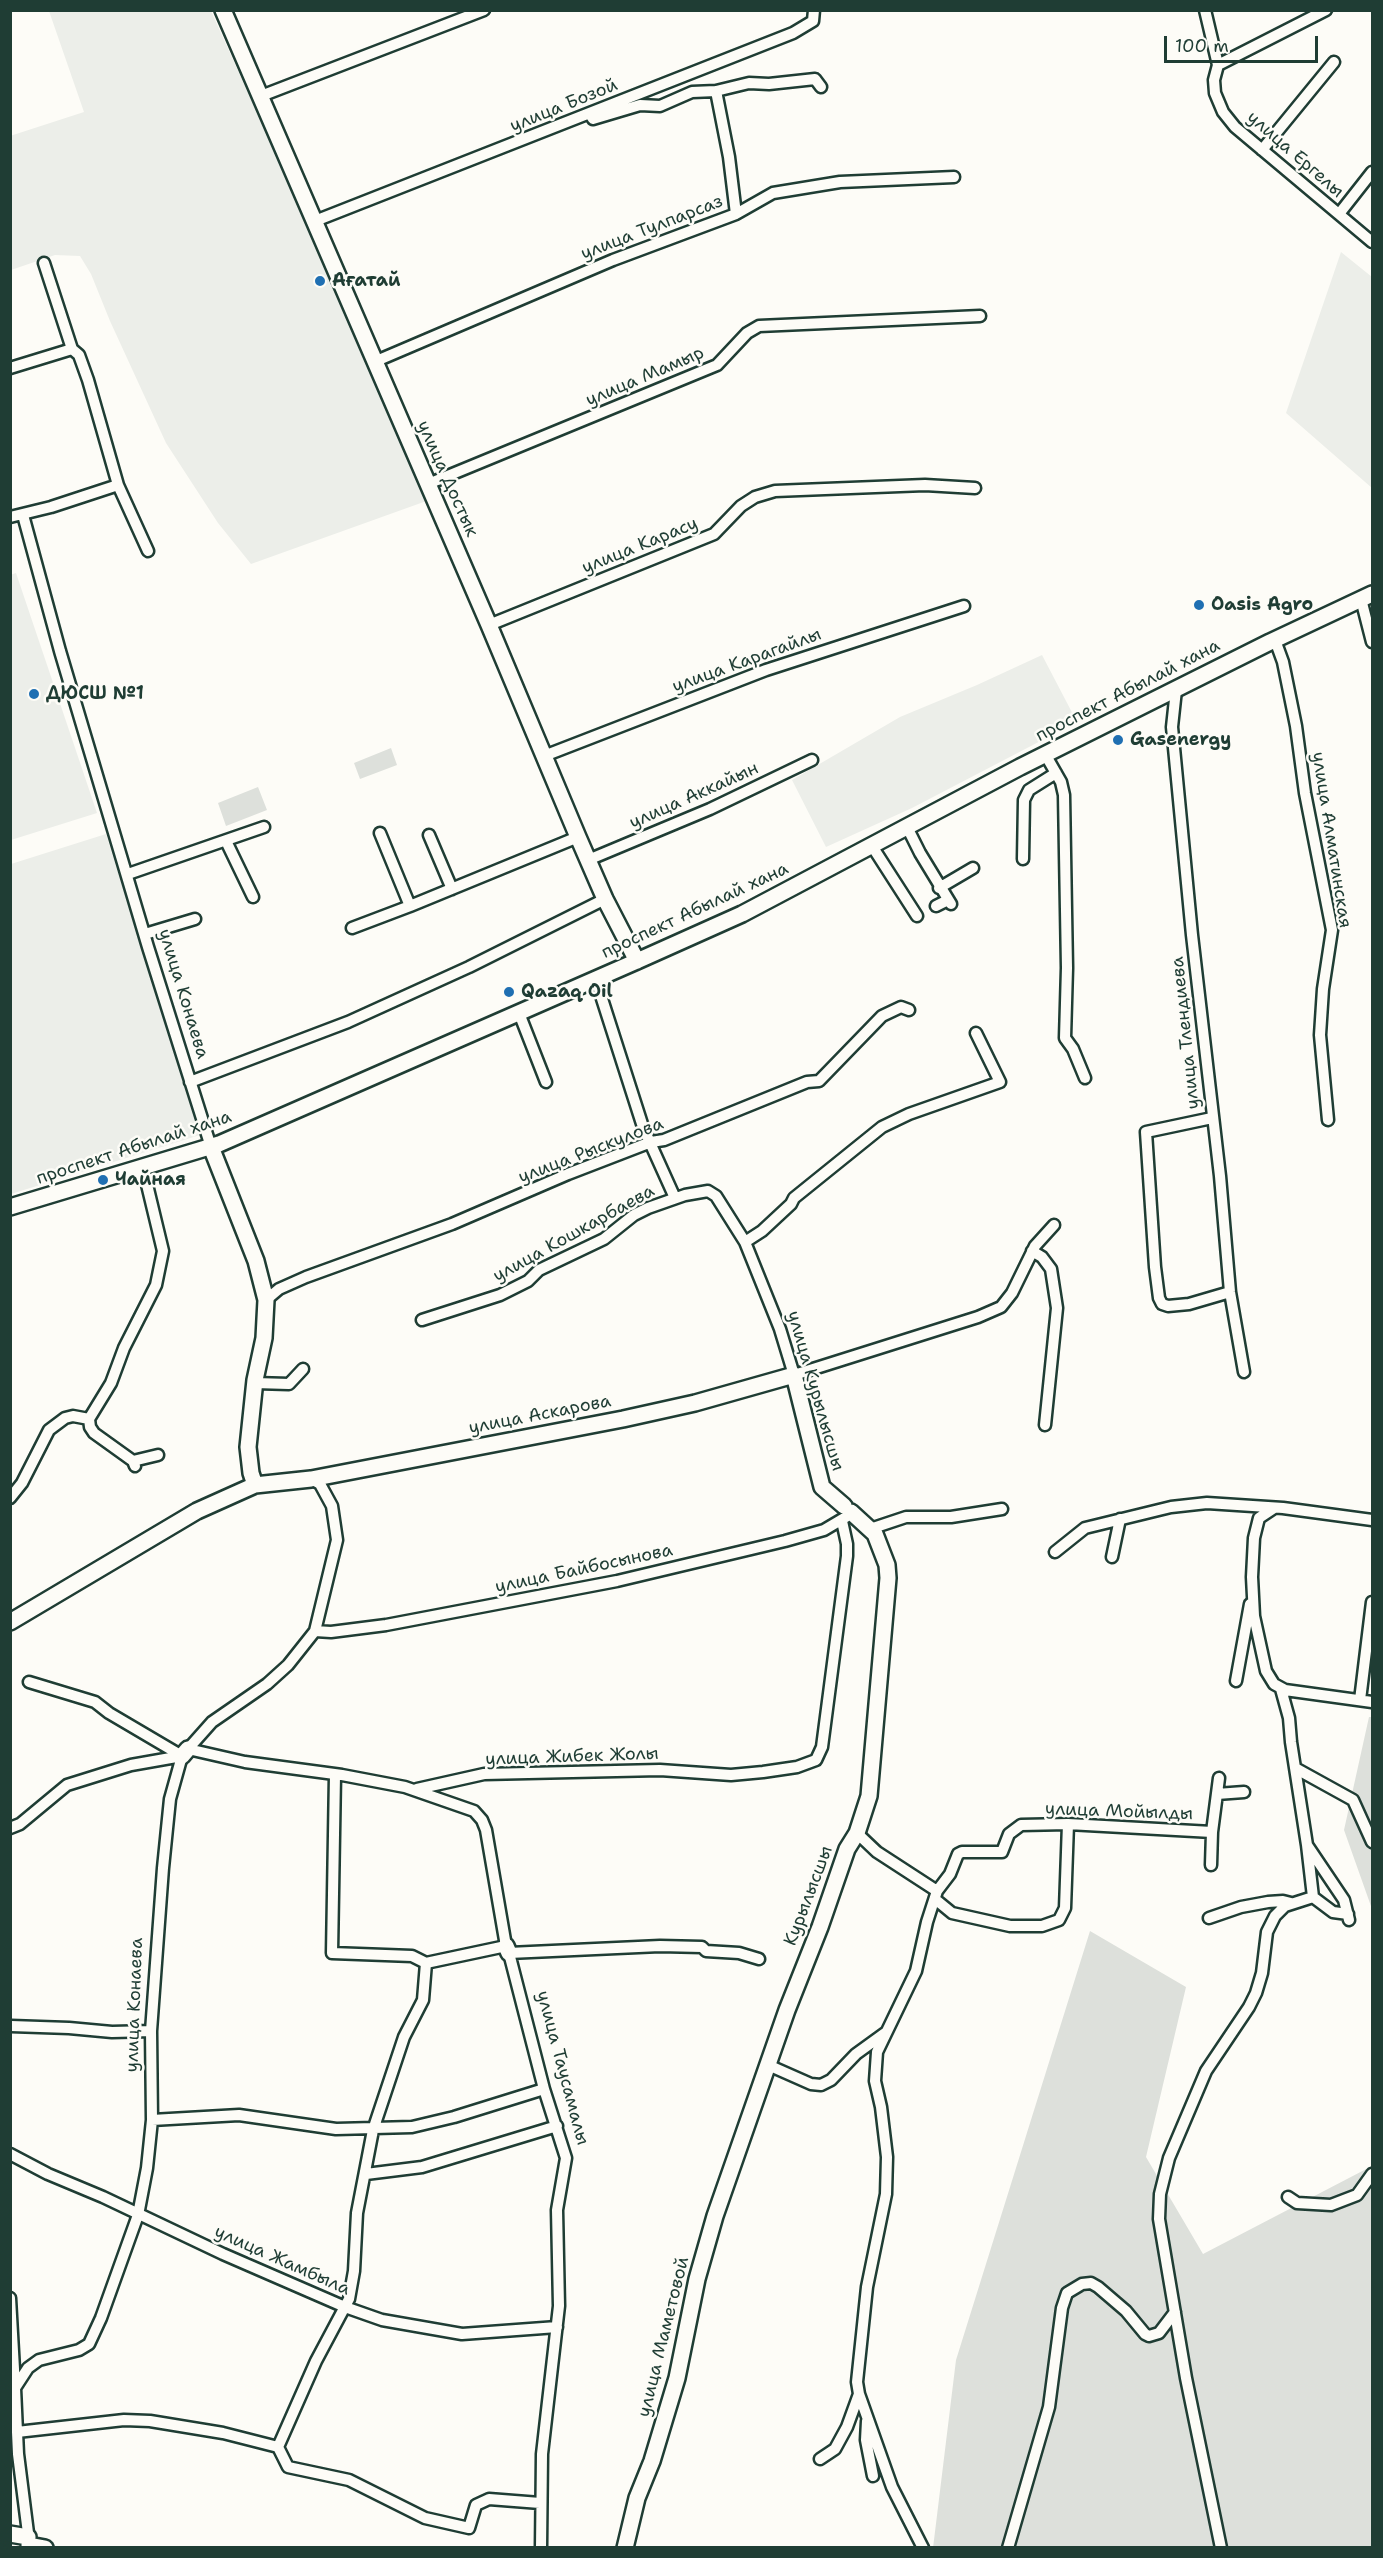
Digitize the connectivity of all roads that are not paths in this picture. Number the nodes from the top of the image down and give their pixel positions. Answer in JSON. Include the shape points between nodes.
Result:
{"nodes":[{"id":1,"x":223,"y":10,"type":"edge"},
{"id":2,"x":484,"y":10,"type":"edge"},
{"id":3,"x":814,"y":10,"type":"edge"},
{"id":4,"x":1204,"y":10,"type":"edge"},
{"id":5,"x":1326,"y":10,"type":"edge"},
{"id":6,"x":1334,"y":62,"type":"dead end"},
{"id":7,"x":1218,"y":65,"type":"junction"},
{"id":8,"x":821,"y":87,"type":"dead end"},
{"id":9,"x":716,"y":91,"type":"junction"},
{"id":10,"x":261,"y":96,"type":"junction"},
{"id":11,"x":589,"y":114,"type":"junction"},
{"id":12,"x":1262,"y":150,"type":"junction"},
{"id":13,"x":1372,"y":172,"type":"edge"},
{"id":14,"x":954,"y":177,"type":"dead end"},
{"id":15,"x":736,"y":214,"type":"junction"},
{"id":16,"x":1339,"y":214,"type":"junction"},
{"id":17,"x":315,"y":221,"type":"junction"},
{"id":18,"x":1372,"y":242,"type":"edge"},
{"id":19,"x":44,"y":262,"type":"dead end"},
{"id":20,"x":980,"y":316,"type":"dead end"},
{"id":21,"x":72,"y":349,"type":"junction"},
{"id":22,"x":374,"y":362,"type":"junction"},
{"id":23,"x":10,"y":368,"type":"edge"},
{"id":24,"x":428,"y":484,"type":"junction"},
{"id":25,"x":118,"y":485,"type":"junction"},
{"id":26,"x":975,"y":488,"type":"dead end"},
{"id":27,"x":22,"y":515,"type":"junction"},
{"id":28,"x":10,"y":517,"type":"edge"},
{"id":29,"x":148,"y":551,"type":"dead end"},
{"id":30,"x":1367,"y":596,"type":"edge"},
{"id":31,"x":964,"y":606,"type":"dead end"},
{"id":32,"x":489,"y":625,"type":"junction"},
{"id":33,"x":1275,"y":640,"type":"junction"},
{"id":34,"x":1372,"y":642,"type":"edge"},
{"id":35,"x":1176,"y":690,"type":"junction"},
{"id":36,"x":1045,"y":754,"type":"junction"},
{"id":37,"x":544,"y":756,"type":"junction"},
{"id":38,"x":812,"y":760,"type":"dead end"},
{"id":39,"x":1056,"y":773,"type":"junction"},
{"id":40,"x":264,"y":827,"type":"dead end"},
{"id":41,"x":908,"y":827,"type":"junction"},
{"id":42,"x":380,"y":833,"type":"dead end"},
{"id":43,"x":429,"y":835,"type":"dead end"},
{"id":44,"x":578,"y":837,"type":"junction"},
{"id":45,"x":226,"y":841,"type":"junction"},
{"id":46,"x":873,"y":846,"type":"junction"},
{"id":47,"x":1023,"y":859,"type":"dead end"},
{"id":48,"x":588,"y":860,"type":"junction"},
{"id":49,"x":973,"y":868,"type":"dead end"},
{"id":50,"x":128,"y":874,"type":"junction"},
{"id":51,"x":939,"y":888,"type":"junction"},
{"id":52,"x":452,"y":890,"type":"junction"},
{"id":53,"x":253,"y":897,"type":"dead end"},
{"id":54,"x":605,"y":899,"type":"junction"},
{"id":55,"x":410,"y":906,"type":"junction"},
{"id":56,"x":936,"y":906,"type":"dead end"},
{"id":57,"x":917,"y":916,"type":"dead end"},
{"id":58,"x":195,"y":919,"type":"dead end"},
{"id":59,"x":351,"y":928,"type":"dead end"},
{"id":60,"x":145,"y":934,"type":"junction"},
{"id":61,"x":637,"y":961,"type":"junction"},
{"id":62,"x":596,"y":980,"type":"junction"},
{"id":63,"x":909,"y":1010,"type":"dead end"},
{"id":64,"x":519,"y":1013,"type":"junction"},
{"id":65,"x":976,"y":1033,"type":"dead end"},
{"id":66,"x":1085,"y":1078,"type":"dead end"},
{"id":67,"x":190,"y":1082,"type":"junction"},
{"id":68,"x":546,"y":1082,"type":"dead end"},
{"id":69,"x":1212,"y":1118,"type":"junction"},
{"id":70,"x":1328,"y":1119,"type":"dead end"},
{"id":71,"x":651,"y":1142,"type":"junction"},
{"id":72,"x":212,"y":1147,"type":"junction"},
{"id":73,"x":143,"y":1168,"type":"junction"},
{"id":74,"x":708,"y":1191,"type":"joint"},
{"id":75,"x":675,"y":1198,"type":"junction"},
{"id":76,"x":10,"y":1207,"type":"edge"},
{"id":77,"x":1054,"y":1225,"type":"dead end"},
{"id":78,"x":745,"y":1242,"type":"junction"},
{"id":79,"x":1032,"y":1251,"type":"junction"},
{"id":80,"x":1230,"y":1292,"type":"junction"},
{"id":81,"x":266,"y":1300,"type":"junction"},
{"id":82,"x":422,"y":1320,"type":"dead end"},
{"id":83,"x":303,"y":1369,"type":"dead end"},
{"id":84,"x":1244,"y":1372,"type":"dead end"},
{"id":85,"x":794,"y":1375,"type":"junction"},
{"id":86,"x":255,"y":1383,"type":"junction"},
{"id":87,"x":89,"y":1419,"type":"junction"},
{"id":88,"x":1045,"y":1425,"type":"dead end"},
{"id":89,"x":158,"y":1455,"type":"dead end"},
{"id":90,"x":311,"y":1479,"type":"junction"},
{"id":91,"x":255,"y":1485,"type":"junction"},
{"id":92,"x":10,"y":1498,"type":"edge"},
{"id":93,"x":1274,"y":1508,"type":"junction"},
{"id":94,"x":1002,"y":1509,"type":"dead end"},
{"id":95,"x":846,"y":1513,"type":"junction"},
{"id":96,"x":1120,"y":1519,"type":"junction"},
{"id":97,"x":1372,"y":1520,"type":"edge"},
{"id":98,"x":870,"y":1529,"type":"junction"},
{"id":99,"x":1055,"y":1552,"type":"dead end"},
{"id":100,"x":884,"y":1557,"type":"joint"},
{"id":101,"x":1112,"y":1557,"type":"dead end"},
{"id":102,"x":1252,"y":1594,"type":"junction"},
{"id":103,"x":1372,"y":1602,"type":"edge"},
{"id":104,"x":10,"y":1622,"type":"edge"},
{"id":105,"x":315,"y":1631,"type":"junction"},
{"id":106,"x":1236,"y":1681,"type":"dead end"},
{"id":107,"x":29,"y":1682,"type":"dead end"},
{"id":108,"x":1281,"y":1689,"type":"junction"},
{"id":109,"x":1360,"y":1700,"type":"junction"},
{"id":110,"x":1372,"y":1702,"type":"edge"},
{"id":111,"x":185,"y":1753,"type":"junction"},
{"id":112,"x":1296,"y":1768,"type":"junction"},
{"id":113,"x":335,"y":1775,"type":"junction"},
{"id":114,"x":1219,"y":1778,"type":"dead end"},
{"id":115,"x":416,"y":1790,"type":"junction"},
{"id":116,"x":1244,"y":1792,"type":"dead end"},
{"id":117,"x":1217,"y":1794,"type":"junction"},
{"id":118,"x":1068,"y":1824,"type":"junction"},
{"id":119,"x":10,"y":1828,"type":"edge"},
{"id":120,"x":1212,"y":1832,"type":"junction"},
{"id":121,"x":857,"y":1833,"type":"junction"},
{"id":122,"x":1372,"y":1842,"type":"edge"},
{"id":123,"x":1307,"y":1845,"type":"junction"},
{"id":124,"x":1211,"y":1865,"type":"dead end"},
{"id":125,"x":936,"y":1895,"type":"junction"},
{"id":126,"x":1313,"y":1897,"type":"junction"},
{"id":127,"x":1292,"y":1903,"type":"junction"},
{"id":128,"x":1209,"y":1918,"type":"dead end"},
{"id":129,"x":507,"y":1950,"type":"junction"},
{"id":130,"x":759,"y":1959,"type":"dead end"},
{"id":131,"x":426,"y":1963,"type":"junction"},
{"id":132,"x":11,"y":2026,"type":"edge"},
{"id":133,"x":151,"y":2031,"type":"junction"},
{"id":134,"x":885,"y":2032,"type":"junction"},
{"id":135,"x":768,"y":2065,"type":"junction"},
{"id":136,"x":544,"y":2089,"type":"junction"},
{"id":137,"x":152,"y":2120,"type":"junction"},
{"id":138,"x":557,"y":2126,"type":"junction"},
{"id":139,"x":373,"y":2130,"type":"junction"},
{"id":140,"x":10,"y":2154,"type":"edge"},
{"id":141,"x":366,"y":2174,"type":"junction"},
{"id":142,"x":1372,"y":2174,"type":"edge"},
{"id":143,"x":1288,"y":2197,"type":"dead end"},
{"id":144,"x":138,"y":2215,"type":"junction"},
{"id":145,"x":708,"y":2239,"type":"joint"},
{"id":146,"x":10,"y":2298,"type":"edge"},
{"id":147,"x":345,"y":2307,"type":"junction"},
{"id":148,"x":1175,"y":2312,"type":"junction"},
{"id":149,"x":557,"y":2327,"type":"junction"},
{"id":150,"x":15,"y":2388,"type":"junction"},
{"id":151,"x":859,"y":2394,"type":"junction"},
{"id":152,"x":868,"y":2418,"type":"junction"},
{"id":153,"x":17,"y":2432,"type":"junction"},
{"id":154,"x":278,"y":2447,"type":"junction"},
{"id":155,"x":820,"y":2459,"type":"dead end"},
{"id":156,"x":873,"y":2476,"type":"dead end"},
{"id":157,"x":540,"y":2504,"type":"junction"},
{"id":158,"x":10,"y":2534,"type":"edge"},
{"id":159,"x":29,"y":2543,"type":"edge"},
{"id":160,"x":45,"y":2547,"type":"edge"},
{"id":161,"x":541,"y":2547,"type":"edge"},
{"id":162,"x":625,"y":2547,"type":"edge"},
{"id":163,"x":923,"y":2547,"type":"edge"},
{"id":164,"x":1008,"y":2547,"type":"edge"},
{"id":165,"x":1221,"y":2547,"type":"edge"}],
"edges":[{"from":1,"to":10,"type":"street","name":"улица Достык"},
{"from":2,"to":10,"type":"street"},
{"from":3,"to":11,"type":"street","name":"улица Бозой","via":[[813,21],[793,33]]},
{"from":4,"to":7,"type":"street","name":"улица Ергелы"},
{"from":5,"to":7,"type":"street"},
{"from":6,"to":12,"type":"street"},
{"from":7,"to":12,"type":"street","name":"улица Ергелы","via":[[1215,93],[1223,112]]},
{"from":8,"to":9,"type":"street","via":[[815,79],[749,82]]},
{"from":9,"to":11,"type":"street","via":[[692,92],[660,106],[640,105],[593,119]]},
{"from":9,"to":15,"type":"street"},
{"from":10,"to":17,"type":"street","name":"улица Достык"},
{"from":11,"to":17,"type":"street","name":"улица Бозой"},
{"from":12,"to":16,"type":"street","name":"улица Ергелы"},
{"from":13,"to":16,"type":"street"},
{"from":14,"to":15,"type":"street","name":"улица Тулпарсаз","via":[[840,182],[773,194]]},
{"from":15,"to":22,"type":"street","name":"улица Тулпарсаз","via":[[613,260]]},
{"from":16,"to":18,"type":"street","name":"улица Ергелы"},
{"from":17,"to":22,"type":"street","name":"улица Достык"},
{"from":19,"to":21,"type":"street"},
{"from":20,"to":24,"type":"street","name":"улица Мамыр","via":[[759,326],[747,333],[717,365]]},
{"from":21,"to":23,"type":"street"},
{"from":21,"to":25,"type":"street","via":[[79,355],[88,380]]},
{"from":22,"to":24,"type":"street","name":"улица Достык"},
{"from":24,"to":32,"type":"street","name":"улица Достык"},
{"from":25,"to":27,"type":"street"},
{"from":25,"to":29,"type":"street"},
{"from":26,"to":32,"type":"street","name":"улица Карасу","via":[[925,485],[775,491],[741,506],[714,534]]},
{"from":27,"to":28,"type":"street"},
{"from":27,"to":50,"type":"street","name":"улица Конаева"},
{"from":30,"to":33,"type":"street","name":"проспект Абылай хана"},
{"from":30,"to":34,"type":"street"},
{"from":31,"to":37,"type":"street","name":"улица Карагайлы","via":[[765,670]]},
{"from":32,"to":37,"type":"street","name":"улица Достык"},
{"from":33,"to":35,"type":"street","name":"проспект Абылай хана"},
{"from":33,"to":70,"type":"street","name":"улица Алматинская","via":[[1296,726],[1332,930],[1320,1035]]},
{"from":35,"to":36,"type":"street","name":"проспект Абылай хана"},
{"from":35,"to":69,"type":"street","name":"улица Тлендиева","via":[[1172,727]]},
{"from":36,"to":39,"type":"street"},
{"from":36,"to":41,"type":"street","name":"проспект Абылай хана"},
{"from":37,"to":44,"type":"street","name":"улица Достык"},
{"from":38,"to":48,"type":"street","name":"улица Аккайын","via":[[710,809]]},
{"from":39,"to":47,"type":"street","via":[[1029,790],[1024,800]]},
{"from":39,"to":66,"type":"street","via":[[1064,795],[1065,1038]]},
{"from":40,"to":45,"type":"street"},
{"from":41,"to":46,"type":"street","name":"проспект Абылай хана"},
{"from":41,"to":51,"type":"street"},
{"from":42,"to":55,"type":"street"},
{"from":43,"to":52,"type":"street"},
{"from":44,"to":48,"type":"street","name":"улица Достык"},
{"from":44,"to":52,"type":"street"},
{"from":45,"to":50,"type":"street"},
{"from":45,"to":53,"type":"street"},
{"from":46,"to":57,"type":"street"},
{"from":46,"to":61,"type":"street","name":"проспект Абылай хана","via":[[742,914]]},
{"from":48,"to":54,"type":"street","name":"улица Достык"},
{"from":49,"to":51,"type":"street"},
{"from":50,"to":60,"type":"street","name":"улица Конаева"},
{"from":51,"to":56,"type":"street","via":[[949,902]]},
{"from":52,"to":55,"type":"street"},
{"from":54,"to":61,"type":"street","name":"улица Достык"},
{"from":54,"to":67,"type":"street","via":[[366,1014]]},
{"from":55,"to":59,"type":"street"},
{"from":58,"to":60,"type":"street"},
{"from":60,"to":67,"type":"street","name":"улица Конаева"},
{"from":61,"to":62,"type":"street","name":"проспект Абылай хана"},
{"from":62,"to":64,"type":"street","name":"проспект Абылай хана"},
{"from":62,"to":71,"type":"street"},
{"from":63,"to":71,"type":"street","name":"улица Рыскулова","via":[[901,1007],[882,1016],[819,1081]]},
{"from":64,"to":68,"type":"street"},
{"from":64,"to":72,"type":"street","name":"проспект Абылай хана"},
{"from":65,"to":78,"type":"street","via":[[1000,1082],[882,1127]]},
{"from":67,"to":72,"type":"street","name":"улица Конаева"},
{"from":69,"to":80,"type":"street","name":"улица Тлендиева"},
{"from":69,"to":80,"type":"street","via":[[1146,1132],[1155,1267],[1159,1298],[1167,1306]]},
{"from":71,"to":75,"type":"street"},
{"from":71,"to":81,"type":"street","name":"улица Рыскулова","via":[[452,1224],[306,1277],[279,1289]]},
{"from":72,"to":73,"type":"street","name":"проспект Абылай хана"},
{"from":72,"to":81,"type":"street","name":"улица Конаева","via":[[256,1261]]},
{"from":73,"to":76,"type":"street","name":"проспект Абылай хана"},
{"from":73,"to":87,"type":"street","via":[[163,1251],[156,1285],[111,1383]]},
{"from":74,"to":75,"type":"street","name":"улица Кошкарбаева"},
{"from":74,"to":78,"type":"street","name":"улица Курылысшы","via":[[716,1196]]},
{"from":75,"to":82,"type":"street","name":"улица Кошкарбаева","via":[[634,1215],[604,1239],[539,1270],[528,1281],[500,1295]]},
{"from":77,"to":79,"type":"street","name":"улица Аскарова"},
{"from":78,"to":85,"type":"street","name":"улица Курылысшы"},
{"from":79,"to":85,"type":"street","name":"улица Аскарова","via":[[1001,1307]]},
{"from":79,"to":88,"type":"street","via":[[1052,1269],[1057,1308]]},
{"from":80,"to":84,"type":"street","name":"улица Тлендиева"},
{"from":81,"to":86,"type":"street","name":"улица Конаева","via":[[264,1338]]},
{"from":83,"to":86,"type":"street","via":[[289,1384]]},
{"from":85,"to":90,"type":"street","name":"улица Аскарова","via":[[623,1419]]},
{"from":85,"to":95,"type":"street","name":"улица Курылысшы","via":[[822,1487]]},
{"from":86,"to":91,"type":"street","name":"улица Конаева","via":[[248,1447]]},
{"from":87,"to":89,"type":"street","via":[[94,1433],[134,1463]]},
{"from":87,"to":92,"type":"street","via":[[65,1418],[49,1430]]},
{"from":90,"to":91,"type":"street","name":"улица Аскарова"},
{"from":90,"to":105,"type":"street","name":"улица Конаева","via":[[320,1484],[332,1506],[337,1540]]},
{"from":91,"to":104,"type":"street","name":"улица Аскарова","via":[[197,1511]]},
{"from":93,"to":96,"type":"street","via":[[1207,1503]]},
{"from":93,"to":97,"type":"street"},
{"from":93,"to":102,"type":"street","via":[[1259,1518],[1254,1538]]},
{"from":94,"to":98,"type":"street","via":[[951,1518],[906,1517]]},
{"from":95,"to":98,"type":"street","name":"улица Курылысшы"},
{"from":95,"to":105,"type":"street","name":"улица Байбосынова","via":[[824,1530],[571,1591],[386,1625]]},
{"from":95,"to":115,"type":"street","name":"улица Жибек Жолы","via":[[847,1556],[822,1747],[816,1761],[731,1775],[660,1770],[483,1774]]},
{"from":96,"to":99,"type":"street","via":[[1085,1528]]},
{"from":96,"to":101,"type":"street"},
{"from":98,"to":100,"type":"street","name":"улица Курылысшы"},
{"from":100,"to":121,"type":"street","name":"Курылысшы","via":[[888,1578],[875,1742],[869,1796]]},
{"from":102,"to":106,"type":"street"},
{"from":102,"to":108,"type":"street","via":[[1266,1671]]},
{"from":103,"to":109,"type":"street"},
{"from":105,"to":111,"type":"street","name":"улица Конаева","via":[[288,1665],[212,1722]]},
{"from":107,"to":111,"type":"street","via":[[95,1702]]},
{"from":108,"to":109,"type":"street"},
{"from":108,"to":112,"type":"street","via":[[1287,1704]]},
{"from":109,"to":110,"type":"street"},
{"from":111,"to":113,"type":"street","name":"улица Жибек Жолы"},
{"from":111,"to":119,"type":"street","name":"улица Жибек Жолы","via":[[67,1785]]},
{"from":111,"to":133,"type":"street","name":"улица Конаева","via":[[170,1799]]},
{"from":112,"to":122,"type":"street","via":[[1353,1800]]},
{"from":112,"to":123,"type":"street"},
{"from":113,"to":115,"type":"street","name":"улица Жибек Жолы"},
{"from":113,"to":131,"type":"street","via":[[332,1953],[412,1956]]},
{"from":114,"to":117,"type":"street","name":"улица Мойылды"},
{"from":115,"to":129,"type":"street","name":"улица Таусамалы","via":[[464,1806],[482,1820]]},
{"from":116,"to":117,"type":"street"},
{"from":117,"to":120,"type":"street","name":"улица Мойылды"},
{"from":118,"to":120,"type":"street","name":"улица Мойылды"},
{"from":118,"to":125,"type":"street","name":"улица Мойылды","via":[[1021,1825],[1009,1834],[1002,1852],[962,1852]]},
{"from":118,"to":125,"type":"street","via":[[1065,1908],[1059,1920],[1042,1926],[1010,1926],[952,1913]]},
{"from":120,"to":124,"type":"street"},
{"from":121,"to":125,"type":"street"},
{"from":121,"to":135,"type":"street","name":"Курылысшы","via":[[847,1849]]},
{"from":123,"to":126,"type":"street"},
{"from":123,"to":126,"type":"street","via":[[1344,1900],[1348,1917],[1333,1912]]},
{"from":125,"to":134,"type":"street","via":[[916,1971]]},
{"from":126,"to":127,"type":"street"},
{"from":127,"to":128,"type":"street","via":[[1268,1902]]},
{"from":127,"to":148,"type":"street","via":[[1275,1916],[1267,1932],[1256,1993],[1206,2071],[1163,2177],[1159,2219]]},
{"from":129,"to":130,"type":"street","via":[[702,1947],[706,1951]]},
{"from":129,"to":131,"type":"street"},
{"from":129,"to":136,"type":"street","name":"улица Таусамалы"},
{"from":131,"to":139,"type":"street","via":[[423,2000],[404,2037]]},
{"from":132,"to":133,"type":"street"},
{"from":133,"to":137,"type":"street","name":"улица Конаева"},
{"from":134,"to":135,"type":"street","via":[[821,2085]]},
{"from":134,"to":151,"type":"street","via":[[877,2052],[875,2081],[887,2157],[886,2194],[867,2288]]},
{"from":135,"to":145,"type":"street","name":"Курылысшы"},
{"from":136,"to":138,"type":"street","name":"улица Таусамалы"},
{"from":136,"to":139,"type":"street","via":[[428,2124]]},
{"from":137,"to":139,"type":"street","via":[[238,2115],[336,2129]]},
{"from":137,"to":144,"type":"street","name":"улица Конаева"},
{"from":138,"to":141,"type":"street","via":[[422,2168]]},
{"from":138,"to":149,"type":"street","name":"улица Таусамалы","via":[[566,2158],[557,2210]]},
{"from":139,"to":141,"type":"street"},
{"from":140,"to":144,"type":"street","name":"улица Жамбыла"},
{"from":141,"to":147,"type":"street","via":[[357,2213],[354,2271]]},
{"from":142,"to":143,"type":"street","via":[[1357,2195],[1331,2205],[1297,2203]]},
{"from":144,"to":147,"type":"street","name":"улица Жамбыла"},
{"from":144,"to":150,"type":"street","name":"улица Конаева","via":[[89,2344],[39,2360],[28,2368]]},
{"from":145,"to":162,"type":"street","name":"улица Маметовой","via":[[677,2378]]},
{"from":146,"to":150,"type":"street"},
{"from":147,"to":149,"type":"street","name":"улица Жамбыла","via":[[382,2320],[462,2334]]},
{"from":147,"to":154,"type":"street"},
{"from":148,"to":164,"type":"street","via":[[1159,2333],[1149,2336],[1098,2287],[1082,2284],[1067,2293],[1049,2407]]},
{"from":148,"to":165,"type":"street"},
{"from":149,"to":157,"type":"street","name":"улица Таусамалы"},
{"from":150,"to":153,"type":"street"},
{"from":151,"to":152,"type":"street"},
{"from":151,"to":155,"type":"street","via":[[835,2449]]},
{"from":152,"to":156,"type":"street","via":[[866,2440]]},
{"from":152,"to":163,"type":"street","via":[[892,2487]]},
{"from":153,"to":154,"type":"street","via":[[124,2420],[150,2421]]},
{"from":153,"to":159,"type":"street"},
{"from":154,"to":157,"type":"street","via":[[288,2467],[349,2480],[442,2523],[469,2528],[476,2505],[489,2499]]},
{"from":157,"to":161,"type":"street","name":"улица Таусамалы"},
{"from":158,"to":159,"type":"street"},
{"from":159,"to":160,"type":"street"}]}
